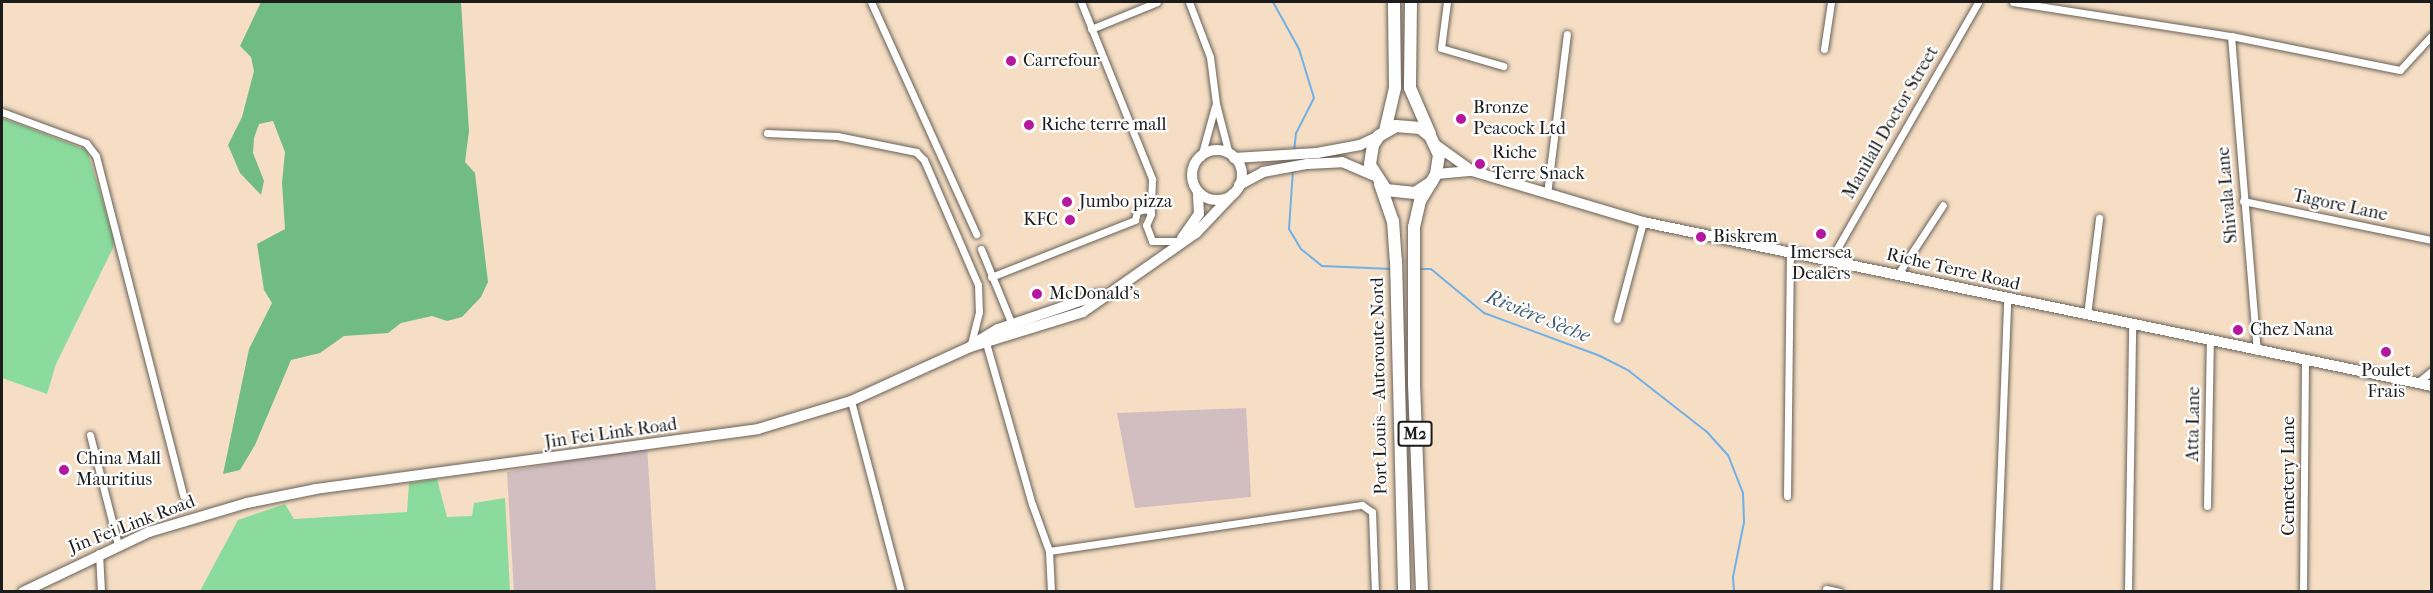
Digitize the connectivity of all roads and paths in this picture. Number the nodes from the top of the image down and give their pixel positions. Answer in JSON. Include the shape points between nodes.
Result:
{"nodes":[{"id":1,"x":871,"y":2,"type":"edge"},
{"id":2,"x":1081,"y":2,"type":"edge"},
{"id":3,"x":1156,"y":2,"type":"edge"},
{"id":4,"x":1189,"y":2,"type":"edge"},
{"id":5,"x":1394,"y":2,"type":"edge"},
{"id":6,"x":1411,"y":2,"type":"edge"},
{"id":7,"x":1447,"y":2,"type":"edge"},
{"id":8,"x":1831,"y":2,"type":"edge"},
{"id":9,"x":1978,"y":2,"type":"edge"},
{"id":10,"x":2013,"y":2,"type":"edge"},
{"id":11,"x":1091,"y":28,"type":"junction"},
{"id":12,"x":1567,"y":34,"type":"dead end"},
{"id":13,"x":2432,"y":35,"type":"edge"},
{"id":14,"x":2231,"y":36,"type":"junction"},
{"id":15,"x":1824,"y":49,"type":"dead end"},
{"id":16,"x":1503,"y":66,"type":"dead end"},
{"id":17,"x":1216,"y":104,"type":"junction"},
{"id":18,"x":2,"y":112,"type":"edge"},
{"id":19,"x":1382,"y":133,"type":"junction"},
{"id":20,"x":767,"y":134,"type":"dead end"},
{"id":21,"x":1433,"y":140,"type":"junction"},
{"id":22,"x":1231,"y":156,"type":"junction"},
{"id":23,"x":1201,"y":157,"type":"junction"},
{"id":24,"x":1472,"y":171,"type":"junction"},
{"id":25,"x":1434,"y":178,"type":"junction"},
{"id":26,"x":1376,"y":179,"type":"junction"},
{"id":27,"x":1153,"y":189,"type":"junction"},
{"id":28,"x":1236,"y":189,"type":"junction"},
{"id":29,"x":1198,"y":192,"type":"junction"},
{"id":30,"x":1547,"y":194,"type":"junction"},
{"id":31,"x":2243,"y":201,"type":"junction"},
{"id":32,"x":1943,"y":205,"type":"dead end"},
{"id":33,"x":1142,"y":208,"type":"junction"},
{"id":34,"x":1151,"y":214,"type":"junction"},
{"id":35,"x":2098,"y":218,"type":"dead end"},
{"id":36,"x":1135,"y":220,"type":"junction"},
{"id":37,"x":1643,"y":222,"type":"junction"},
{"id":38,"x":1146,"y":225,"type":"junction"},
{"id":39,"x":976,"y":234,"type":"dead end"},
{"id":40,"x":2432,"y":240,"type":"edge"},
{"id":41,"x":1180,"y":241,"type":"junction"},
{"id":42,"x":981,"y":249,"type":"dead end"},
{"id":43,"x":1790,"y":250,"type":"junction"},
{"id":44,"x":1831,"y":259,"type":"junction"},
{"id":45,"x":1898,"y":274,"type":"junction"},
{"id":46,"x":991,"y":277,"type":"junction"},
{"id":47,"x":2007,"y":299,"type":"junction"},
{"id":48,"x":2088,"y":315,"type":"junction"},
{"id":49,"x":1617,"y":319,"type":"dead end"},
{"id":50,"x":2132,"y":324,"type":"junction"},
{"id":51,"x":1014,"y":329,"type":"junction"},
{"id":52,"x":2210,"y":342,"type":"junction"},
{"id":53,"x":986,"y":343,"type":"junction"},
{"id":54,"x":970,"y":346,"type":"junction"},
{"id":55,"x":2257,"y":351,"type":"junction"},
{"id":56,"x":2305,"y":360,"type":"junction"},
{"id":57,"x":2432,"y":371,"type":"edge"},
{"id":58,"x":2417,"y":383,"type":"junction"},
{"id":59,"x":2432,"y":386,"type":"edge"},
{"id":60,"x":851,"y":401,"type":"junction"},
{"id":61,"x":90,"y":435,"type":"dead end"},
{"id":62,"x":183,"y":496,"type":"dead end"},
{"id":63,"x":1787,"y":496,"type":"dead end"},
{"id":64,"x":2207,"y":506,"type":"dead end"},
{"id":65,"x":118,"y":544,"type":"junction"},
{"id":66,"x":1049,"y":551,"type":"junction"},
{"id":67,"x":99,"y":553,"type":"junction"},
{"id":68,"x":1826,"y":589,"type":"dead end"},
{"id":69,"x":23,"y":591,"type":"edge"},
{"id":70,"x":101,"y":591,"type":"edge"},
{"id":71,"x":901,"y":591,"type":"edge"},
{"id":72,"x":1051,"y":591,"type":"edge"},
{"id":73,"x":1375,"y":591,"type":"edge"},
{"id":74,"x":1404,"y":591,"type":"edge"},
{"id":75,"x":1422,"y":591,"type":"edge"},
{"id":76,"x":1840,"y":591,"type":"edge"},
{"id":77,"x":1996,"y":591,"type":"edge"},
{"id":78,"x":2128,"y":591,"type":"edge"},
{"id":79,"x":2304,"y":591,"type":"edge"}],
"edges":[{"from":1,"to":39,"type":"street"},
{"from":2,"to":11,"type":"street"},
{"from":3,"to":11,"type":"street"},
{"from":4,"to":17,"type":"street","via":[[1210,57]]},
{"from":5,"to":19,"type":"highway","number":"M2","via":[[1395,88]]},
{"from":6,"to":21,"type":"highway","number":"M2","via":[[1410,88]]},
{"from":7,"to":16,"type":"street","via":[[1441,48]]},
{"from":8,"to":15,"type":"street"},
{"from":9,"to":44,"type":"street","name":"Manilall Doctor Street"},
{"from":10,"to":14,"type":"street"},
{"from":11,"to":27,"type":"street"},
{"from":12,"to":30,"type":"street"},
{"from":13,"to":14,"type":"street","via":[[2400,70]]},
{"from":14,"to":31,"type":"street","name":"Shivala Lane"},
{"from":17,"to":22,"type":"street"},
{"from":17,"to":23,"type":"street"},
{"from":18,"to":62,"type":"street","via":[[86,143],[96,156]]},
{"from":19,"to":21,"type":"highway","via":[[1408,125]]},
{"from":19,"to":22,"type":"main road","via":[[1360,145],[1317,153]]},
{"from":19,"to":26,"type":"highway","number":"M2","via":[[1370,155]]},
{"from":20,"to":54,"type":"street","via":[[837,136],[916,152],[924,160],[978,285],[979,312]]},
{"from":21,"to":24,"type":"main road"},
{"from":21,"to":25,"type":"highway","number":"M2"},
{"from":22,"to":23,"type":"main road","via":[[1218,151]]},
{"from":22,"to":28,"type":"main road","via":[[1241,176]]},
{"from":23,"to":29,"type":"main road","via":[[1192,178]]},
{"from":24,"to":25,"type":"main road"},
{"from":24,"to":30,"type":"main road","name":"Riche Terre Road"},
{"from":25,"to":26,"type":"highway","via":[[1406,195],[1386,190]]},
{"from":25,"to":75,"type":"highway","name":"Port Louis – Autoroute Nord","number":"M2","via":[[1420,201],[1413,276]]},
{"from":26,"to":28,"type":"main road","via":[[1342,162],[1307,164],[1263,172]]},
{"from":26,"to":74,"type":"highway","name":"Port Louis – Autoroute Nord","number":"M2","via":[[1393,221],[1396,260]]},
{"from":27,"to":33,"type":"street"},
{"from":27,"to":34,"type":"street"},
{"from":28,"to":29,"type":"main road","via":[[1219,200]]},
{"from":28,"to":41,"type":"main road","via":[[1220,212]]},
{"from":29,"to":41,"type":"main road","via":[[1199,214]]},
{"from":30,"to":37,"type":"main road","name":"Riche Terre Road"},
{"from":31,"to":40,"type":"street","name":"Tagore Lane"},
{"from":31,"to":55,"type":"street","name":"Shivala Lane"},
{"from":32,"to":45,"type":"street"},
{"from":33,"to":34,"type":"street"},
{"from":33,"to":36,"type":"street"},
{"from":34,"to":38,"type":"street"},
{"from":35,"to":48,"type":"street"},
{"from":36,"to":38,"type":"street"},
{"from":36,"to":46,"type":"street"},
{"from":37,"to":43,"type":"main road","name":"Riche Terre Road"},
{"from":37,"to":49,"type":"street"},
{"from":38,"to":41,"type":"street","via":[[1152,241]]},
{"from":41,"to":51,"type":"main road","name":"Jin Fei Link Road","via":[[1084,306]]},
{"from":42,"to":46,"type":"street"},
{"from":43,"to":44,"type":"main road","name":"Riche Terre Road"},
{"from":43,"to":63,"type":"street"},
{"from":44,"to":45,"type":"main road","name":"Riche Terre Road"},
{"from":45,"to":47,"type":"main road","name":"Riche Terre Road"},
{"from":46,"to":51,"type":"street"},
{"from":47,"to":48,"type":"main road","name":"Riche Terre Road"},
{"from":47,"to":77,"type":"street"},
{"from":48,"to":50,"type":"main road","name":"Riche Terre Road"},
{"from":50,"to":52,"type":"main road","name":"Riche Terre Road"},
{"from":50,"to":78,"type":"street"},
{"from":51,"to":53,"type":"main road","name":"Jin Fei Link Road"},
{"from":51,"to":54,"type":"main road"},
{"from":52,"to":55,"type":"main road","name":"Riche Terre Road"},
{"from":52,"to":64,"type":"street","name":"Atta Lane"},
{"from":53,"to":54,"type":"main road","name":"Jin Fei Link Road"},
{"from":53,"to":66,"type":"street"},
{"from":54,"to":60,"type":"main road","name":"Jin Fei Link Road"},
{"from":55,"to":56,"type":"main road","name":"Riche Terre Road"},
{"from":56,"to":58,"type":"main road","name":"Riche Terre Road"},
{"from":56,"to":79,"type":"street","name":"Cemetery Lane"},
{"from":57,"to":58,"type":"street"},
{"from":58,"to":59,"type":"main road","name":"Riche Terre Road"},
{"from":60,"to":65,"type":"main road","name":"Jin Fei Link Road","via":[[748,430],[281,496],[210,512]]},
{"from":60,"to":71,"type":"street"},
{"from":61,"to":65,"type":"street"},
{"from":65,"to":67,"type":"main road","name":"Jin Fei Link Road"},
{"from":66,"to":72,"type":"street"},
{"from":66,"to":73,"type":"street","via":[[1362,505],[1372,512]]},
{"from":67,"to":69,"type":"main road","name":"Jin Fei Link Road"},
{"from":67,"to":70,"type":"street"},
{"from":68,"to":76,"type":"street"}]}
